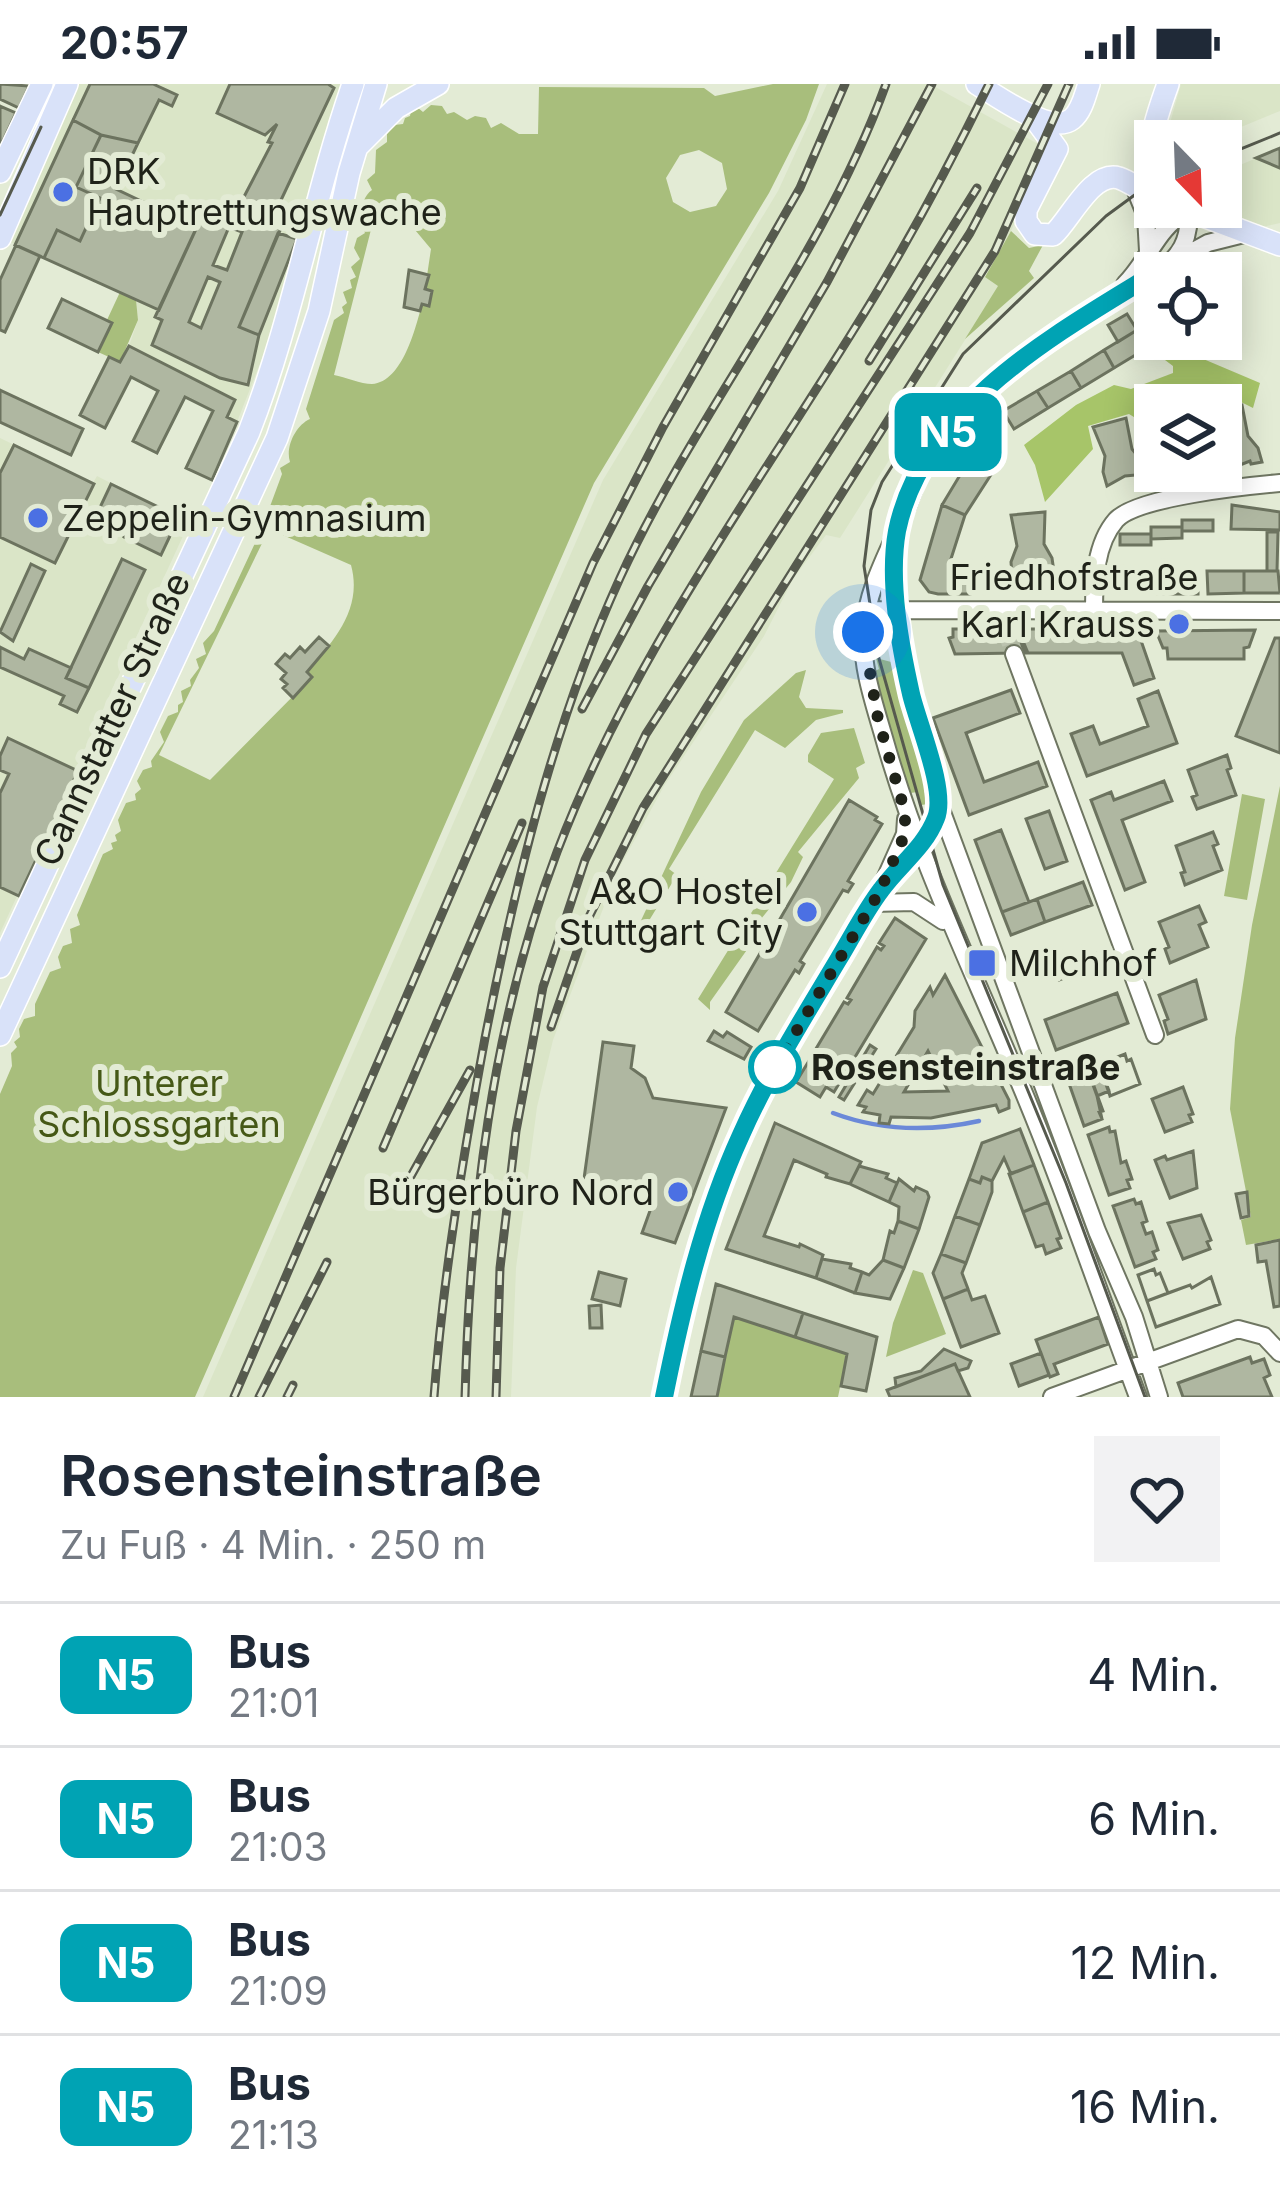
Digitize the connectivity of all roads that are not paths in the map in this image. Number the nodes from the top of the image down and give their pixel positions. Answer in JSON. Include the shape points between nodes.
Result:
{"nodes":[{"id":1,"x":353,"y":84,"type":"edge"},
{"id":2,"x":376,"y":84,"type":"edge"},
{"id":3,"x":438,"y":84,"type":"edge"},
{"id":4,"x":977,"y":84,"type":"edge"},
{"id":5,"x":1089,"y":84,"type":"edge"},
{"id":6,"x":1168,"y":84,"type":"edge"},
{"id":7,"x":54,"y":86,"type":"edge"},
{"id":8,"x":26,"y":117,"type":"junction"},
{"id":9,"x":1035,"y":119,"type":"junction"},
{"id":10,"x":1157,"y":120,"type":"edge"},
{"id":11,"x":51,"y":128,"type":"junction"},
{"id":12,"x":356,"y":150,"type":"junction"},
{"id":13,"x":0,"y":172,"type":"edge"},
{"id":14,"x":1134,"y":185,"type":"edge"},
{"id":15,"x":1232,"y":228,"type":"edge"},
{"id":16,"x":1280,"y":228,"type":"edge"},
{"id":17,"x":1244,"y":233,"type":"junction"},
{"id":18,"x":0,"y":238,"type":"edge"},
{"id":19,"x":1280,"y":244,"type":"edge"},
{"id":20,"x":1189,"y":252,"type":"edge"},
{"id":21,"x":1134,"y":283,"type":"edge"},
{"id":22,"x":1280,"y":483,"type":"edge"},
{"id":23,"x":897,"y":531,"type":"junction"},
{"id":24,"x":869,"y":610,"type":"junction"},
{"id":25,"x":899,"y":610,"type":"junction"},
{"id":26,"x":1094,"y":611,"type":"junction"},
{"id":27,"x":1280,"y":611,"type":"edge"},
{"id":28,"x":1014,"y":653,"type":"tunnel mouth"},
{"id":29,"x":939,"y":804,"type":"junction"},
{"id":30,"x":905,"y":812,"type":"junction"},
{"id":31,"x":919,"y":847,"type":"junction"},
{"id":32,"x":876,"y":897,"type":"junction"},
{"id":33,"x":950,"y":927,"type":"junction"},
{"id":34,"x":0,"y":967,"type":"edge"},
{"id":35,"x":0,"y":1035,"type":"edge"},
{"id":36,"x":1155,"y":1035,"type":"dead end"},
{"id":37,"x":1280,"y":1353,"type":"edge"},
{"id":38,"x":1147,"y":1361,"type":"junction"},
{"id":39,"x":1127,"y":1369,"type":"junction"},
{"id":40,"x":664,"y":1397,"type":"edge"},
{"id":41,"x":1052,"y":1397,"type":"edge"},
{"id":42,"x":1138,"y":1397,"type":"edge"},
{"id":43,"x":1159,"y":1397,"type":"edge"}],
"edges":[{"from":1,"to":34,"type":"main road","name":"Cannstatter Straße","via":[[254,418]]},
{"from":2,"to":12,"type":"main road","name":"Cannstatter Straße"},
{"from":3,"to":12,"type":"main road","via":[[389,114]]},
{"from":4,"to":9,"type":"main road"},
{"from":5,"to":9,"type":"main road","via":[[1072,120]]},
{"from":6,"to":10,"type":"main road"},
{"from":7,"to":8,"type":"main road"},
{"from":7,"to":11,"type":"main road"},
{"from":8,"to":11,"type":"main road","via":[[44,111]]},
{"from":8,"to":13,"type":"main road"},
{"from":9,"to":14,"type":"main road","via":[[1057,149],[1026,210],[1035,234],[1053,235],[1102,179]]},
{"from":11,"to":18,"type":"main road"},
{"from":12,"to":35,"type":"main road","name":"Cannstatter Straße","via":[[319,310],[278,437]]},
{"from":15,"to":17,"type":"main road"},
{"from":16,"to":17,"type":"main road"},
{"from":17,"to":19,"type":"main road"},
{"from":17,"to":20,"type":"street"},
{"from":21,"to":23,"type":"street","via":[[978,397],[924,464]]},
{"from":22,"to":26,"type":"street","via":[[1128,511],[1106,536]]},
{"from":23,"to":24,"type":"street"},
{"from":23,"to":25,"type":"street"},
{"from":24,"to":25,"type":"street","name":"Friedhofstraße"},
{"from":24,"to":30,"type":"street","via":[[867,667]]},
{"from":25,"to":26,"type":"street","name":"Friedhofstraße","via":[[1001,620]]},
{"from":25,"to":29,"type":"street"},
{"from":26,"to":27,"type":"street","name":"Friedhofstraße"},
{"from":28,"to":36,"type":"street"},
{"from":29,"to":31,"type":"street"},
{"from":29,"to":38,"type":"street"},
{"from":30,"to":31,"type":"street"},
{"from":30,"to":32,"type":"street","via":[[905,834]]},
{"from":31,"to":32,"type":"street"},
{"from":31,"to":33,"type":"street"},
{"from":32,"to":33,"type":"street","via":[[927,907]]},
{"from":32,"to":40,"type":"street","via":[[741,1135],[696,1260]]},
{"from":33,"to":39,"type":"street","via":[[1019,1081]]},
{"from":37,"to":38,"type":"street","via":[[1256,1331],[1238,1329]]},
{"from":38,"to":39,"type":"street"},
{"from":38,"to":43,"type":"street"},
{"from":39,"to":41,"type":"street"},
{"from":39,"to":42,"type":"street"}]}
